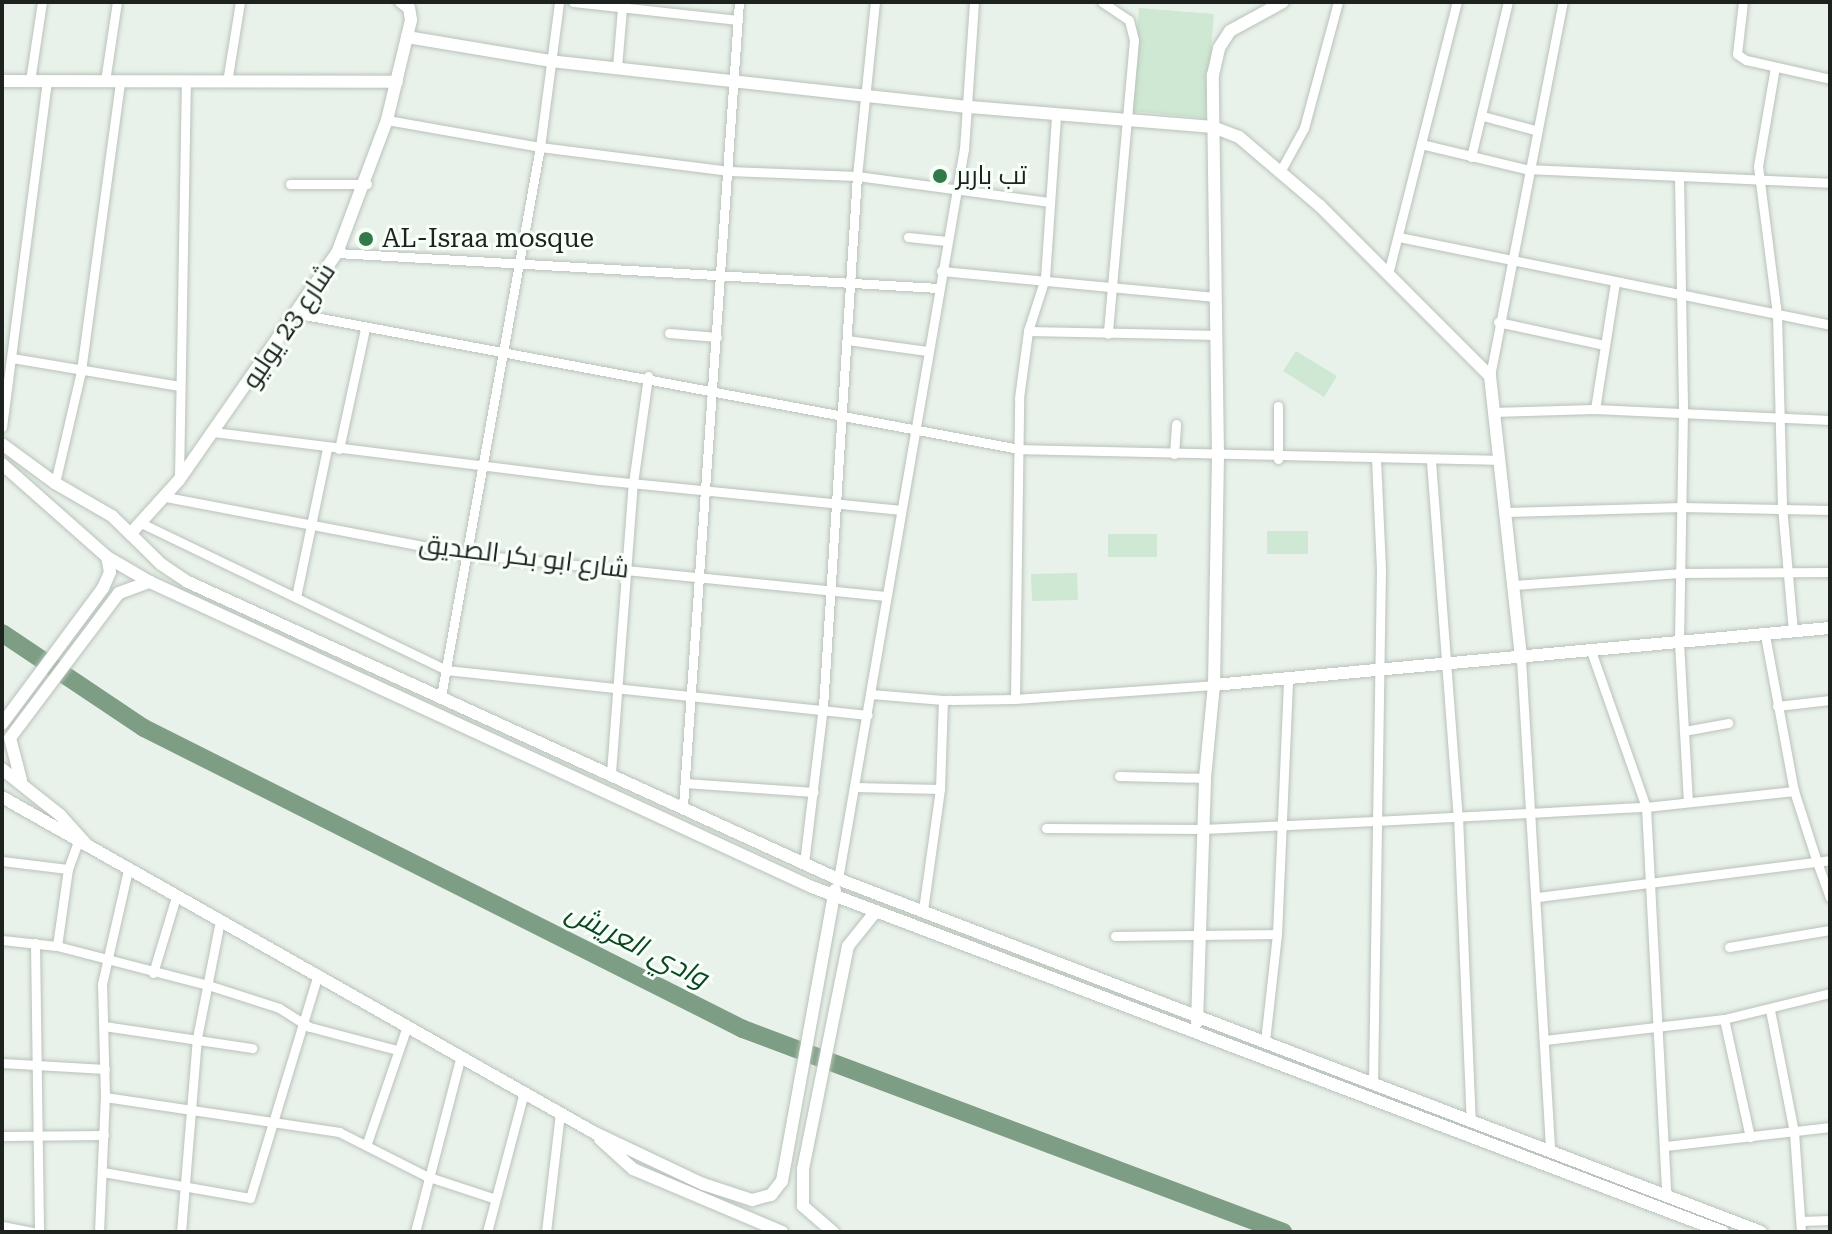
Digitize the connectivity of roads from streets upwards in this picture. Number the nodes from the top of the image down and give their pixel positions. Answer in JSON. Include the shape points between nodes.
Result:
{"nodes":[{"id":1,"x":42,"y":2,"type":"edge"},
{"id":2,"x":117,"y":2,"type":"edge"},
{"id":3,"x":240,"y":2,"type":"edge"},
{"id":4,"x":401,"y":2,"type":"edge"},
{"id":5,"x":559,"y":2,"type":"edge"},
{"id":6,"x":573,"y":2,"type":"edge"},
{"id":7,"x":739,"y":2,"type":"edge"},
{"id":8,"x":875,"y":2,"type":"edge"},
{"id":9,"x":974,"y":2,"type":"edge"},
{"id":10,"x":1102,"y":2,"type":"edge"},
{"id":11,"x":1283,"y":2,"type":"edge"},
{"id":12,"x":1338,"y":2,"type":"edge"},
{"id":13,"x":1457,"y":2,"type":"edge"},
{"id":14,"x":1508,"y":2,"type":"edge"},
{"id":15,"x":1563,"y":2,"type":"edge"},
{"id":16,"x":1743,"y":2,"type":"edge"},
{"id":17,"x":622,"y":9,"type":"junction"},
{"id":18,"x":738,"y":20,"type":"junction"},
{"id":19,"x":407,"y":37,"type":"junction"},
{"id":20,"x":550,"y":61,"type":"junction"},
{"id":21,"x":617,"y":67,"type":"junction"},
{"id":22,"x":1775,"y":67,"type":"junction"},
{"id":23,"x":736,"y":78,"type":"junction"},
{"id":24,"x":1830,"y":79,"type":"edge"},
{"id":25,"x":2,"y":81,"type":"edge"},
{"id":26,"x":30,"y":81,"type":"junction"},
{"id":27,"x":47,"y":81,"type":"junction"},
{"id":28,"x":105,"y":81,"type":"junction"},
{"id":29,"x":120,"y":81,"type":"junction"},
{"id":30,"x":186,"y":81,"type":"junction"},
{"id":31,"x":227,"y":82,"type":"junction"},
{"id":32,"x":397,"y":82,"type":"junction"},
{"id":33,"x":868,"y":93,"type":"junction"},
{"id":34,"x":970,"y":107,"type":"junction"},
{"id":35,"x":1056,"y":115,"type":"junction"},
{"id":36,"x":1483,"y":116,"type":"junction"},
{"id":37,"x":387,"y":120,"type":"junction"},
{"id":38,"x":1127,"y":121,"type":"junction"},
{"id":39,"x":1213,"y":127,"type":"junction"},
{"id":40,"x":1535,"y":130,"type":"junction"},
{"id":41,"x":1421,"y":144,"type":"junction"},
{"id":42,"x":540,"y":147,"type":"junction"},
{"id":43,"x":1471,"y":157,"type":"junction"},
{"id":44,"x":1526,"y":169,"type":"junction"},
{"id":45,"x":1281,"y":170,"type":"junction"},
{"id":46,"x":729,"y":171,"type":"junction"},
{"id":47,"x":857,"y":176,"type":"junction"},
{"id":48,"x":1679,"y":176,"type":"junction"},
{"id":49,"x":1761,"y":177,"type":"junction"},
{"id":50,"x":1830,"y":183,"type":"edge"},
{"id":51,"x":290,"y":184,"type":"dead end"},
{"id":52,"x":367,"y":184,"type":"junction"},
{"id":53,"x":957,"y":190,"type":"junction"},
{"id":54,"x":1050,"y":202,"type":"junction"},
{"id":55,"x":908,"y":237,"type":"dead end"},
{"id":56,"x":1399,"y":237,"type":"junction"},
{"id":57,"x":947,"y":241,"type":"junction"},
{"id":58,"x":337,"y":253,"type":"junction"},
{"id":59,"x":1509,"y":262,"type":"junction"},
{"id":60,"x":519,"y":266,"type":"junction"},
{"id":61,"x":941,"y":271,"type":"junction"},
{"id":62,"x":722,"y":274,"type":"junction"},
{"id":63,"x":1388,"y":274,"type":"junction"},
{"id":64,"x":1045,"y":278,"type":"junction"},
{"id":65,"x":851,"y":281,"type":"junction"},
{"id":66,"x":1615,"y":283,"type":"junction"},
{"id":67,"x":1112,"y":286,"type":"junction"},
{"id":68,"x":938,"y":288,"type":"junction"},
{"id":69,"x":1216,"y":297,"type":"junction"},
{"id":70,"x":1679,"y":297,"type":"junction"},
{"id":71,"x":299,"y":314,"type":"junction"},
{"id":72,"x":1777,"y":315,"type":"junction"},
{"id":73,"x":1498,"y":322,"type":"junction"},
{"id":74,"x":1830,"y":325,"type":"edge"},
{"id":75,"x":365,"y":329,"type":"junction"},
{"id":76,"x":1028,"y":331,"type":"junction"},
{"id":77,"x":669,"y":333,"type":"dead end"},
{"id":78,"x":1108,"y":334,"type":"junction"},
{"id":79,"x":1217,"y":335,"type":"junction"},
{"id":80,"x":717,"y":337,"type":"junction"},
{"id":81,"x":847,"y":340,"type":"junction"},
{"id":82,"x":1604,"y":345,"type":"junction"},
{"id":83,"x":927,"y":351,"type":"junction"},
{"id":84,"x":503,"y":352,"type":"junction"},
{"id":85,"x":12,"y":358,"type":"junction"},
{"id":86,"x":81,"y":371,"type":"junction"},
{"id":87,"x":648,"y":376,"type":"junction"},
{"id":88,"x":1490,"y":376,"type":"junction"},
{"id":89,"x":180,"y":386,"type":"junction"},
{"id":90,"x":713,"y":390,"type":"junction"},
{"id":91,"x":1278,"y":406,"type":"dead end"},
{"id":92,"x":1595,"y":409,"type":"junction"},
{"id":93,"x":842,"y":412,"type":"junction"},
{"id":94,"x":1492,"y":412,"type":"junction"},
{"id":95,"x":1683,"y":412,"type":"junction"},
{"id":96,"x":1782,"y":414,"type":"junction"},
{"id":97,"x":1830,"y":420,"type":"edge"},
{"id":98,"x":1176,"y":424,"type":"dead end"},
{"id":99,"x":913,"y":426,"type":"junction"},
{"id":100,"x":2,"y":427,"type":"edge"},
{"id":101,"x":214,"y":432,"type":"junction"},
{"id":102,"x":2,"y":444,"type":"edge"},
{"id":103,"x":327,"y":448,"type":"junction"},
{"id":104,"x":339,"y":449,"type":"junction"},
{"id":105,"x":1019,"y":449,"type":"junction"},
{"id":106,"x":1174,"y":454,"type":"junction"},
{"id":107,"x":1218,"y":456,"type":"junction"},
{"id":108,"x":1278,"y":459,"type":"junction"},
{"id":109,"x":1376,"y":460,"type":"junction"},
{"id":110,"x":1500,"y":460,"type":"junction"},
{"id":111,"x":1431,"y":461,"type":"junction"},
{"id":112,"x":2,"y":464,"type":"edge"},
{"id":113,"x":480,"y":465,"type":"junction"},
{"id":114,"x":49,"y":479,"type":"junction"},
{"id":115,"x":179,"y":480,"type":"junction"},
{"id":116,"x":633,"y":483,"type":"junction"},
{"id":117,"x":706,"y":489,"type":"junction"},
{"id":118,"x":31,"y":493,"type":"junction"},
{"id":119,"x":166,"y":497,"type":"junction"},
{"id":120,"x":838,"y":500,"type":"junction"},
{"id":121,"x":1782,"y":506,"type":"junction"},
{"id":122,"x":1682,"y":507,"type":"junction"},
{"id":123,"x":899,"y":510,"type":"junction"},
{"id":124,"x":1830,"y":510,"type":"edge"},
{"id":125,"x":1507,"y":512,"type":"junction"},
{"id":126,"x":311,"y":526,"type":"junction"},
{"id":127,"x":137,"y":528,"type":"junction"},
{"id":128,"x":465,"y":554,"type":"junction"},
{"id":129,"x":107,"y":557,"type":"junction"},
{"id":130,"x":625,"y":569,"type":"junction"},
{"id":131,"x":1830,"y":572,"type":"edge"},
{"id":132,"x":1680,"y":573,"type":"junction"},
{"id":133,"x":1787,"y":573,"type":"junction"},
{"id":134,"x":701,"y":578,"type":"junction"},
{"id":135,"x":150,"y":582,"type":"junction"},
{"id":136,"x":1514,"y":585,"type":"junction"},
{"id":137,"x":832,"y":590,"type":"junction"},
{"id":138,"x":886,"y":596,"type":"junction"},
{"id":139,"x":296,"y":597,"type":"junction"},
{"id":140,"x":1830,"y":628,"type":"edge"},
{"id":141,"x":1793,"y":632,"type":"junction"},
{"id":142,"x":1765,"y":635,"type":"junction"},
{"id":143,"x":1679,"y":642,"type":"junction"},
{"id":144,"x":1591,"y":651,"type":"junction"},
{"id":145,"x":1521,"y":659,"type":"junction"},
{"id":146,"x":1445,"y":665,"type":"junction"},
{"id":147,"x":446,"y":670,"type":"junction"},
{"id":148,"x":1379,"y":671,"type":"junction"},
{"id":149,"x":1288,"y":679,"type":"junction"},
{"id":150,"x":617,"y":685,"type":"junction"},
{"id":151,"x":1214,"y":685,"type":"junction"},
{"id":152,"x":871,"y":694,"type":"junction"},
{"id":153,"x":694,"y":695,"type":"junction"},
{"id":154,"x":441,"y":696,"type":"junction"},
{"id":155,"x":1015,"y":699,"type":"junction"},
{"id":156,"x":943,"y":700,"type":"junction"},
{"id":157,"x":1830,"y":700,"type":"edge"},
{"id":158,"x":1777,"y":706,"type":"junction"},
{"id":159,"x":823,"y":707,"type":"junction"},
{"id":160,"x":868,"y":715,"type":"junction"},
{"id":161,"x":1728,"y":723,"type":"dead end"},
{"id":162,"x":2,"y":724,"type":"edge"},
{"id":163,"x":1684,"y":731,"type":"junction"},
{"id":164,"x":2,"y":769,"type":"edge"},
{"id":165,"x":611,"y":773,"type":"junction"},
{"id":166,"x":1119,"y":776,"type":"dead end"},
{"id":167,"x":1205,"y":778,"type":"junction"},
{"id":168,"x":21,"y":780,"type":"junction"},
{"id":169,"x":685,"y":783,"type":"junction"},
{"id":170,"x":854,"y":787,"type":"junction"},
{"id":171,"x":940,"y":789,"type":"junction"},
{"id":172,"x":1794,"y":791,"type":"junction"},
{"id":173,"x":814,"y":792,"type":"junction"},
{"id":174,"x":2,"y":797,"type":"edge"},
{"id":175,"x":1688,"y":801,"type":"junction"},
{"id":176,"x":683,"y":806,"type":"junction"},
{"id":177,"x":1646,"y":807,"type":"junction"},
{"id":178,"x":1531,"y":812,"type":"junction"},
{"id":179,"x":1458,"y":816,"type":"junction"},
{"id":180,"x":1375,"y":821,"type":"junction"},
{"id":181,"x":1283,"y":825,"type":"junction"},
{"id":182,"x":1046,"y":828,"type":"dead end"},
{"id":183,"x":1203,"y":829,"type":"junction"},
{"id":184,"x":81,"y":842,"type":"junction"},
{"id":185,"x":1830,"y":860,"type":"edge"},
{"id":186,"x":2,"y":861,"type":"edge"},
{"id":187,"x":1817,"y":862,"type":"junction"},
{"id":188,"x":804,"y":863,"type":"junction"},
{"id":189,"x":68,"y":869,"type":"junction"},
{"id":190,"x":128,"y":870,"type":"junction"},
{"id":191,"x":838,"y":879,"type":"junction"},
{"id":192,"x":1651,"y":881,"type":"junction"},
{"id":193,"x":833,"y":894,"type":"junction"},
{"id":194,"x":176,"y":897,"type":"junction"},
{"id":195,"x":1538,"y":897,"type":"junction"},
{"id":196,"x":1830,"y":898,"type":"edge"},
{"id":197,"x":923,"y":910,"type":"junction"},
{"id":198,"x":876,"y":911,"type":"junction"},
{"id":199,"x":220,"y":921,"type":"junction"},
{"id":200,"x":1830,"y":930,"type":"edge"},
{"id":201,"x":1203,"y":932,"type":"junction"},
{"id":202,"x":1277,"y":934,"type":"junction"},
{"id":203,"x":1115,"y":936,"type":"dead end"},
{"id":204,"x":2,"y":940,"type":"edge"},
{"id":205,"x":35,"y":943,"type":"junction"},
{"id":206,"x":57,"y":946,"type":"junction"},
{"id":207,"x":1729,"y":947,"type":"dead end"},
{"id":208,"x":106,"y":959,"type":"junction"},
{"id":209,"x":153,"y":973,"type":"junction"},
{"id":210,"x":318,"y":974,"type":"junction"},
{"id":211,"x":208,"y":985,"type":"junction"},
{"id":212,"x":1830,"y":993,"type":"edge"},
{"id":213,"x":1770,"y":1010,"type":"junction"},
{"id":214,"x":1199,"y":1015,"type":"junction"},
{"id":215,"x":1724,"y":1019,"type":"junction"},
{"id":216,"x":301,"y":1023,"type":"junction"},
{"id":217,"x":104,"y":1026,"type":"junction"},
{"id":218,"x":407,"y":1026,"type":"junction"},
{"id":219,"x":1658,"y":1028,"type":"junction"},
{"id":220,"x":1196,"y":1032,"type":"junction"},
{"id":221,"x":197,"y":1038,"type":"junction"},
{"id":222,"x":1545,"y":1040,"type":"junction"},
{"id":223,"x":1265,"y":1041,"type":"junction"},
{"id":224,"x":252,"y":1048,"type":"dead end"},
{"id":225,"x":397,"y":1050,"type":"junction"},
{"id":226,"x":461,"y":1056,"type":"junction"},
{"id":227,"x":2,"y":1063,"type":"edge"},
{"id":228,"x":37,"y":1065,"type":"junction"},
{"id":229,"x":105,"y":1069,"type":"junction"},
{"id":230,"x":1373,"y":1083,"type":"junction"},
{"id":231,"x":524,"y":1092,"type":"junction"},
{"id":232,"x":105,"y":1097,"type":"junction"},
{"id":233,"x":189,"y":1110,"type":"junction"},
{"id":234,"x":560,"y":1113,"type":"junction"},
{"id":235,"x":1471,"y":1120,"type":"junction"},
{"id":236,"x":272,"y":1121,"type":"junction"},
{"id":237,"x":1830,"y":1127,"type":"edge"},
{"id":238,"x":1794,"y":1132,"type":"junction"},
{"id":239,"x":595,"y":1133,"type":"junction"},
{"id":240,"x":104,"y":1135,"type":"junction"},
{"id":241,"x":2,"y":1136,"type":"edge"},
{"id":242,"x":40,"y":1137,"type":"junction"},
{"id":243,"x":1750,"y":1137,"type":"junction"},
{"id":244,"x":367,"y":1143,"type":"junction"},
{"id":245,"x":1666,"y":1146,"type":"junction"},
{"id":246,"x":1550,"y":1151,"type":"junction"},
{"id":247,"x":103,"y":1172,"type":"junction"},
{"id":248,"x":426,"y":1176,"type":"junction"},
{"id":249,"x":185,"y":1187,"type":"junction"},
{"id":250,"x":1666,"y":1195,"type":"junction"},
{"id":251,"x":493,"y":1198,"type":"junction"},
{"id":252,"x":1830,"y":1220,"type":"edge"},
{"id":253,"x":2,"y":1226,"type":"edge"},
{"id":254,"x":1801,"y":1227,"type":"edge"},
{"id":255,"x":36,"y":1232,"type":"edge"},
{"id":256,"x":99,"y":1232,"type":"edge"},
{"id":257,"x":181,"y":1232,"type":"edge"},
{"id":258,"x":415,"y":1232,"type":"edge"},
{"id":259,"x":487,"y":1232,"type":"edge"},
{"id":260,"x":546,"y":1232,"type":"edge"},
{"id":261,"x":782,"y":1232,"type":"edge"},
{"id":262,"x":833,"y":1232,"type":"edge"},
{"id":263,"x":1723,"y":1232,"type":"edge"},
{"id":264,"x":1761,"y":1232,"type":"edge"}],
"edges":[{"from":1,"to":26,"type":"street"},
{"from":2,"to":28,"type":"street"},
{"from":3,"to":31,"type":"street"},
{"from":4,"to":19,"type":"street","name":"شارع 23 يوليو","via":[[409,8]]},
{"from":5,"to":20,"type":"street"},
{"from":6,"to":17,"type":"street"},
{"from":7,"to":18,"type":"street"},
{"from":8,"to":33,"type":"street"},
{"from":9,"to":34,"type":"street"},
{"from":10,"to":38,"type":"street","via":[[1129,20],[1134,30]]},
{"from":11,"to":39,"type":"street","via":[[1237,26],[1223,40],[1213,75]]},
{"from":12,"to":45,"type":"street","via":[[1304,128]]},
{"from":13,"to":41,"type":"street"},
{"from":14,"to":36,"type":"street"},
{"from":15,"to":40,"type":"street"},
{"from":16,"to":22,"type":"street","via":[[1737,54]]},
{"from":17,"to":18,"type":"street"},
{"from":17,"to":21,"type":"street"},
{"from":18,"to":23,"type":"street"},
{"from":19,"to":20,"type":"street"},
{"from":19,"to":32,"type":"street","name":"شارع 23 يوليو"},
{"from":20,"to":21,"type":"street"},
{"from":20,"to":42,"type":"street"},
{"from":21,"to":23,"type":"street"},
{"from":22,"to":24,"type":"street"},
{"from":22,"to":49,"type":"street","via":[[1759,145]]},
{"from":23,"to":33,"type":"street"},
{"from":23,"to":46,"type":"street"},
{"from":25,"to":26,"type":"street"},
{"from":26,"to":27,"type":"street"},
{"from":27,"to":28,"type":"street"},
{"from":27,"to":85,"type":"street"},
{"from":28,"to":29,"type":"street"},
{"from":29,"to":30,"type":"street"},
{"from":29,"to":86,"type":"street"},
{"from":30,"to":31,"type":"street"},
{"from":30,"to":89,"type":"street"},
{"from":31,"to":32,"type":"street"},
{"from":32,"to":37,"type":"street","name":"شارع 23 يوليو"},
{"from":33,"to":34,"type":"street"},
{"from":33,"to":47,"type":"street"},
{"from":34,"to":35,"type":"street"},
{"from":34,"to":53,"type":"street"},
{"from":35,"to":38,"type":"street"},
{"from":35,"to":54,"type":"street"},
{"from":36,"to":40,"type":"street"},
{"from":36,"to":43,"type":"street"},
{"from":37,"to":42,"type":"street"},
{"from":37,"to":52,"type":"street","name":"شارع 23 يوليو"},
{"from":38,"to":39,"type":"street"},
{"from":38,"to":67,"type":"street"},
{"from":39,"to":45,"type":"street","via":[[1239,137]]},
{"from":39,"to":69,"type":"street"},
{"from":40,"to":44,"type":"street"},
{"from":41,"to":43,"type":"street"},
{"from":41,"to":56,"type":"street"},
{"from":42,"to":46,"type":"street"},
{"from":42,"to":60,"type":"street"},
{"from":43,"to":44,"type":"street"},
{"from":44,"to":48,"type":"street"},
{"from":44,"to":59,"type":"street"},
{"from":45,"to":63,"type":"street"},
{"from":46,"to":47,"type":"street"},
{"from":46,"to":62,"type":"street"},
{"from":47,"to":53,"type":"street"},
{"from":47,"to":65,"type":"street"},
{"from":48,"to":49,"type":"street"},
{"from":48,"to":70,"type":"street"},
{"from":49,"to":50,"type":"street"},
{"from":49,"to":72,"type":"street"},
{"from":51,"to":52,"type":"street"},
{"from":52,"to":58,"type":"street","name":"شارع 23 يوليو"},
{"from":53,"to":54,"type":"street"},
{"from":53,"to":57,"type":"street"},
{"from":54,"to":64,"type":"street"},
{"from":55,"to":57,"type":"street"},
{"from":56,"to":59,"type":"street"},
{"from":56,"to":63,"type":"street"},
{"from":57,"to":61,"type":"street"},
{"from":58,"to":60,"type":"street"},
{"from":58,"to":71,"type":"street","name":"شارع 23 يوليو"},
{"from":59,"to":66,"type":"street"},
{"from":59,"to":73,"type":"street"},
{"from":60,"to":62,"type":"street"},
{"from":60,"to":84,"type":"street"},
{"from":61,"to":64,"type":"street"},
{"from":61,"to":68,"type":"street"},
{"from":62,"to":65,"type":"street"},
{"from":62,"to":80,"type":"street"},
{"from":63,"to":88,"type":"street"},
{"from":64,"to":67,"type":"street"},
{"from":64,"to":76,"type":"street"},
{"from":65,"to":68,"type":"street"},
{"from":65,"to":81,"type":"street"},
{"from":66,"to":70,"type":"street"},
{"from":66,"to":82,"type":"street"},
{"from":67,"to":69,"type":"street"},
{"from":67,"to":78,"type":"street"},
{"from":68,"to":83,"type":"street"},
{"from":69,"to":79,"type":"street"},
{"from":70,"to":72,"type":"street"},
{"from":70,"to":95,"type":"street"},
{"from":71,"to":75,"type":"street"},
{"from":71,"to":101,"type":"street","name":"شارع 23 يوليو"},
{"from":72,"to":74,"type":"street"},
{"from":72,"to":96,"type":"street"},
{"from":73,"to":82,"type":"street"},
{"from":73,"to":88,"type":"street"},
{"from":75,"to":84,"type":"street"},
{"from":75,"to":104,"type":"street"},
{"from":76,"to":78,"type":"street"},
{"from":76,"to":105,"type":"street"},
{"from":77,"to":80,"type":"street"},
{"from":78,"to":79,"type":"street"},
{"from":79,"to":107,"type":"street"},
{"from":80,"to":90,"type":"street"},
{"from":81,"to":83,"type":"street"},
{"from":81,"to":93,"type":"street"},
{"from":82,"to":92,"type":"street"},
{"from":83,"to":99,"type":"street"},
{"from":84,"to":87,"type":"street"},
{"from":84,"to":113,"type":"street"},
{"from":85,"to":86,"type":"street"},
{"from":85,"to":100,"type":"street"},
{"from":86,"to":89,"type":"street"},
{"from":86,"to":114,"type":"street"},
{"from":87,"to":90,"type":"street"},
{"from":87,"to":116,"type":"street"},
{"from":88,"to":94,"type":"street"},
{"from":89,"to":115,"type":"street"},
{"from":90,"to":93,"type":"street"},
{"from":90,"to":117,"type":"street"},
{"from":91,"to":108,"type":"street"},
{"from":92,"to":94,"type":"street"},
{"from":92,"to":95,"type":"street"},
{"from":93,"to":99,"type":"street"},
{"from":93,"to":120,"type":"street"},
{"from":94,"to":110,"type":"street"},
{"from":95,"to":96,"type":"street"},
{"from":95,"to":122,"type":"street"},
{"from":96,"to":97,"type":"street"},
{"from":96,"to":121,"type":"street"},
{"from":98,"to":106,"type":"street"},
{"from":99,"to":105,"type":"street"},
{"from":99,"to":123,"type":"street"},
{"from":101,"to":103,"type":"street"},
{"from":101,"to":115,"type":"street","name":"شارع 23 يوليو"},
{"from":102,"to":114,"type":"street"},
{"from":103,"to":104,"type":"street"},
{"from":103,"to":126,"type":"street"},
{"from":104,"to":113,"type":"street"},
{"from":105,"to":106,"type":"street"},
{"from":105,"to":155,"type":"street"},
{"from":106,"to":107,"type":"street"},
{"from":107,"to":108,"type":"street"},
{"from":107,"to":151,"type":"street"},
{"from":108,"to":109,"type":"street"},
{"from":109,"to":111,"type":"street"},
{"from":109,"to":148,"type":"street"},
{"from":110,"to":111,"type":"street"},
{"from":110,"to":125,"type":"street"},
{"from":111,"to":146,"type":"street"},
{"from":112,"to":118,"type":"street"},
{"from":113,"to":116,"type":"street"},
{"from":113,"to":128,"type":"street"},
{"from":114,"to":118,"type":"street"},
{"from":114,"to":127,"type":"street"},
{"from":115,"to":119,"type":"street","name":"شارع 23 يوليو"},
{"from":116,"to":117,"type":"street"},
{"from":116,"to":130,"type":"street"},
{"from":117,"to":120,"type":"street"},
{"from":117,"to":134,"type":"street"},
{"from":118,"to":129,"type":"street"},
{"from":119,"to":126,"type":"street","name":"شارع ابو بكر الصديق"},
{"from":119,"to":127,"type":"street","name":"شارع 23 يوليو"},
{"from":120,"to":123,"type":"street"},
{"from":120,"to":137,"type":"street"},
{"from":121,"to":122,"type":"street"},
{"from":121,"to":124,"type":"street"},
{"from":121,"to":133,"type":"street"},
{"from":122,"to":125,"type":"street"},
{"from":122,"to":132,"type":"street"},
{"from":123,"to":138,"type":"street"},
{"from":125,"to":136,"type":"street"},
{"from":126,"to":128,"type":"street","name":"شارع ابو بكر الصديق"},
{"from":126,"to":139,"type":"street"},
{"from":127,"to":139,"type":"street"},
{"from":127,"to":154,"type":"street","via":[[173,574]]},
{"from":128,"to":130,"type":"street","name":"شارع ابو بكر الصديق"},
{"from":128,"to":147,"type":"street"},
{"from":129,"to":135,"type":"street"},
{"from":129,"to":162,"type":"street","via":[[110,572],[100,592]]},
{"from":130,"to":134,"type":"street","name":"شارع ابو بكر الصديق"},
{"from":130,"to":150,"type":"street"},
{"from":131,"to":133,"type":"street"},
{"from":132,"to":133,"type":"street"},
{"from":132,"to":136,"type":"street"},
{"from":132,"to":143,"type":"street"},
{"from":133,"to":141,"type":"street"},
{"from":134,"to":137,"type":"street","name":"شارع ابو بكر الصديق"},
{"from":134,"to":153,"type":"street"},
{"from":135,"to":168,"type":"street","via":[[119,593],[10,738]]},
{"from":135,"to":193,"type":"street"},
{"from":136,"to":145,"type":"street"},
{"from":137,"to":138,"type":"street","name":"شارع ابو بكر الصديق"},
{"from":137,"to":159,"type":"street"},
{"from":138,"to":152,"type":"street"},
{"from":139,"to":147,"type":"street"},
{"from":140,"to":141,"type":"street"},
{"from":141,"to":142,"type":"street"},
{"from":142,"to":143,"type":"street"},
{"from":142,"to":158,"type":"street"},
{"from":143,"to":144,"type":"street"},
{"from":143,"to":163,"type":"street"},
{"from":144,"to":145,"type":"street"},
{"from":144,"to":177,"type":"street"},
{"from":145,"to":146,"type":"street"},
{"from":145,"to":178,"type":"street"},
{"from":146,"to":148,"type":"street"},
{"from":146,"to":179,"type":"street"},
{"from":147,"to":150,"type":"street"},
{"from":147,"to":154,"type":"street"},
{"from":148,"to":149,"type":"street"},
{"from":148,"to":180,"type":"street"},
{"from":149,"to":151,"type":"street"},
{"from":149,"to":181,"type":"street"},
{"from":150,"to":153,"type":"street"},
{"from":150,"to":165,"type":"street"},
{"from":151,"to":155,"type":"street"},
{"from":151,"to":167,"type":"street"},
{"from":152,"to":156,"type":"street"},
{"from":152,"to":160,"type":"street"},
{"from":153,"to":159,"type":"street"},
{"from":153,"to":169,"type":"street"},
{"from":154,"to":165,"type":"street"},
{"from":155,"to":156,"type":"street"},
{"from":156,"to":171,"type":"street"},
{"from":157,"to":158,"type":"street"},
{"from":158,"to":172,"type":"street"},
{"from":159,"to":160,"type":"street"},
{"from":159,"to":173,"type":"street"},
{"from":160,"to":170,"type":"street"},
{"from":161,"to":163,"type":"street"},
{"from":163,"to":175,"type":"street"},
{"from":164,"to":168,"type":"street"},
{"from":165,"to":176,"type":"street"},
{"from":166,"to":167,"type":"street"},
{"from":167,"to":183,"type":"street"},
{"from":168,"to":184,"type":"street"},
{"from":169,"to":173,"type":"street"},
{"from":169,"to":176,"type":"street"},
{"from":170,"to":171,"type":"street"},
{"from":170,"to":191,"type":"street"},
{"from":171,"to":197,"type":"street"},
{"from":172,"to":175,"type":"street"},
{"from":172,"to":187,"type":"street"},
{"from":173,"to":188,"type":"street"},
{"from":174,"to":184,"type":"street"},
{"from":175,"to":177,"type":"street"},
{"from":176,"to":188,"type":"street"},
{"from":177,"to":178,"type":"street"},
{"from":177,"to":192,"type":"street"},
{"from":178,"to":179,"type":"street"},
{"from":178,"to":195,"type":"street"},
{"from":179,"to":180,"type":"street"},
{"from":179,"to":235,"type":"street"},
{"from":180,"to":181,"type":"street"},
{"from":180,"to":230,"type":"street"},
{"from":181,"to":183,"type":"street"},
{"from":181,"to":202,"type":"street"},
{"from":182,"to":183,"type":"street"},
{"from":183,"to":201,"type":"street"},
{"from":184,"to":189,"type":"street"},
{"from":184,"to":190,"type":"street"},
{"from":185,"to":187,"type":"street"},
{"from":186,"to":189,"type":"street"},
{"from":187,"to":192,"type":"street"},
{"from":187,"to":196,"type":"street"},
{"from":188,"to":191,"type":"street"},
{"from":189,"to":206,"type":"street"},
{"from":190,"to":194,"type":"street"},
{"from":190,"to":208,"type":"street"},
{"from":191,"to":193,"type":"street"},
{"from":191,"to":197,"type":"street"},
{"from":192,"to":195,"type":"street"},
{"from":192,"to":219,"type":"street"},
{"from":193,"to":198,"type":"street"},
{"from":193,"to":239,"type":"street","via":[[776,1192],[747,1199],[670,1170]]},
{"from":194,"to":199,"type":"street"},
{"from":194,"to":209,"type":"street"},
{"from":195,"to":222,"type":"street"},
{"from":197,"to":214,"type":"street"},
{"from":198,"to":220,"type":"street"},
{"from":198,"to":262,"type":"street","via":[[848,946],[803,1169],[803,1206]]},
{"from":199,"to":210,"type":"street"},
{"from":199,"to":211,"type":"street"},
{"from":200,"to":207,"type":"street"},
{"from":201,"to":202,"type":"street"},
{"from":201,"to":203,"type":"street"},
{"from":201,"to":214,"type":"street"},
{"from":202,"to":223,"type":"street"},
{"from":204,"to":205,"type":"street"},
{"from":205,"to":206,"type":"street"},
{"from":205,"to":228,"type":"street"},
{"from":206,"to":208,"type":"street"},
{"from":208,"to":209,"type":"street"},
{"from":208,"to":217,"type":"street"},
{"from":209,"to":211,"type":"street"},
{"from":210,"to":216,"type":"street"},
{"from":210,"to":218,"type":"street"},
{"from":211,"to":216,"type":"street","via":[[279,1008]]},
{"from":211,"to":221,"type":"street"},
{"from":212,"to":213,"type":"street"},
{"from":213,"to":215,"type":"street"},
{"from":213,"to":238,"type":"street"},
{"from":214,"to":220,"type":"street"},
{"from":214,"to":223,"type":"street"},
{"from":215,"to":219,"type":"street"},
{"from":215,"to":243,"type":"street"},
{"from":216,"to":225,"type":"street"},
{"from":216,"to":236,"type":"street"},
{"from":217,"to":221,"type":"street"},
{"from":217,"to":229,"type":"street"},
{"from":218,"to":225,"type":"street"},
{"from":218,"to":226,"type":"street"},
{"from":219,"to":222,"type":"street"},
{"from":219,"to":245,"type":"street"},
{"from":220,"to":263,"type":"street"},
{"from":221,"to":224,"type":"street"},
{"from":221,"to":233,"type":"street"},
{"from":222,"to":246,"type":"street"},
{"from":223,"to":230,"type":"street"},
{"from":225,"to":244,"type":"street"},
{"from":226,"to":231,"type":"street"},
{"from":226,"to":248,"type":"street"},
{"from":227,"to":228,"type":"street"},
{"from":228,"to":229,"type":"street"},
{"from":228,"to":242,"type":"street"},
{"from":229,"to":232,"type":"street"},
{"from":230,"to":235,"type":"street"},
{"from":231,"to":234,"type":"street"},
{"from":231,"to":251,"type":"street"},
{"from":232,"to":233,"type":"street"},
{"from":232,"to":240,"type":"street"},
{"from":233,"to":236,"type":"street"},
{"from":233,"to":249,"type":"street"},
{"from":234,"to":239,"type":"street"},
{"from":234,"to":260,"type":"street"},
{"from":235,"to":246,"type":"street"},
{"from":236,"to":244,"type":"street","via":[[339,1132]]},
{"from":236,"to":249,"type":"street","via":[[250,1198]]},
{"from":237,"to":238,"type":"street"},
{"from":238,"to":243,"type":"street"},
{"from":238,"to":254,"type":"street"},
{"from":239,"to":261,"type":"street","via":[[633,1169]]},
{"from":240,"to":242,"type":"street"},
{"from":240,"to":247,"type":"street"},
{"from":241,"to":242,"type":"street"},
{"from":242,"to":255,"type":"street"},
{"from":243,"to":245,"type":"street"},
{"from":244,"to":248,"type":"street"},
{"from":245,"to":250,"type":"street"},
{"from":246,"to":250,"type":"street"},
{"from":247,"to":249,"type":"street"},
{"from":247,"to":256,"type":"street"},
{"from":248,"to":251,"type":"street"},
{"from":248,"to":258,"type":"street"},
{"from":249,"to":257,"type":"street"},
{"from":250,"to":264,"type":"street"},
{"from":251,"to":259,"type":"street"},
{"from":252,"to":254,"type":"street"},
{"from":253,"to":255,"type":"street"}]}
